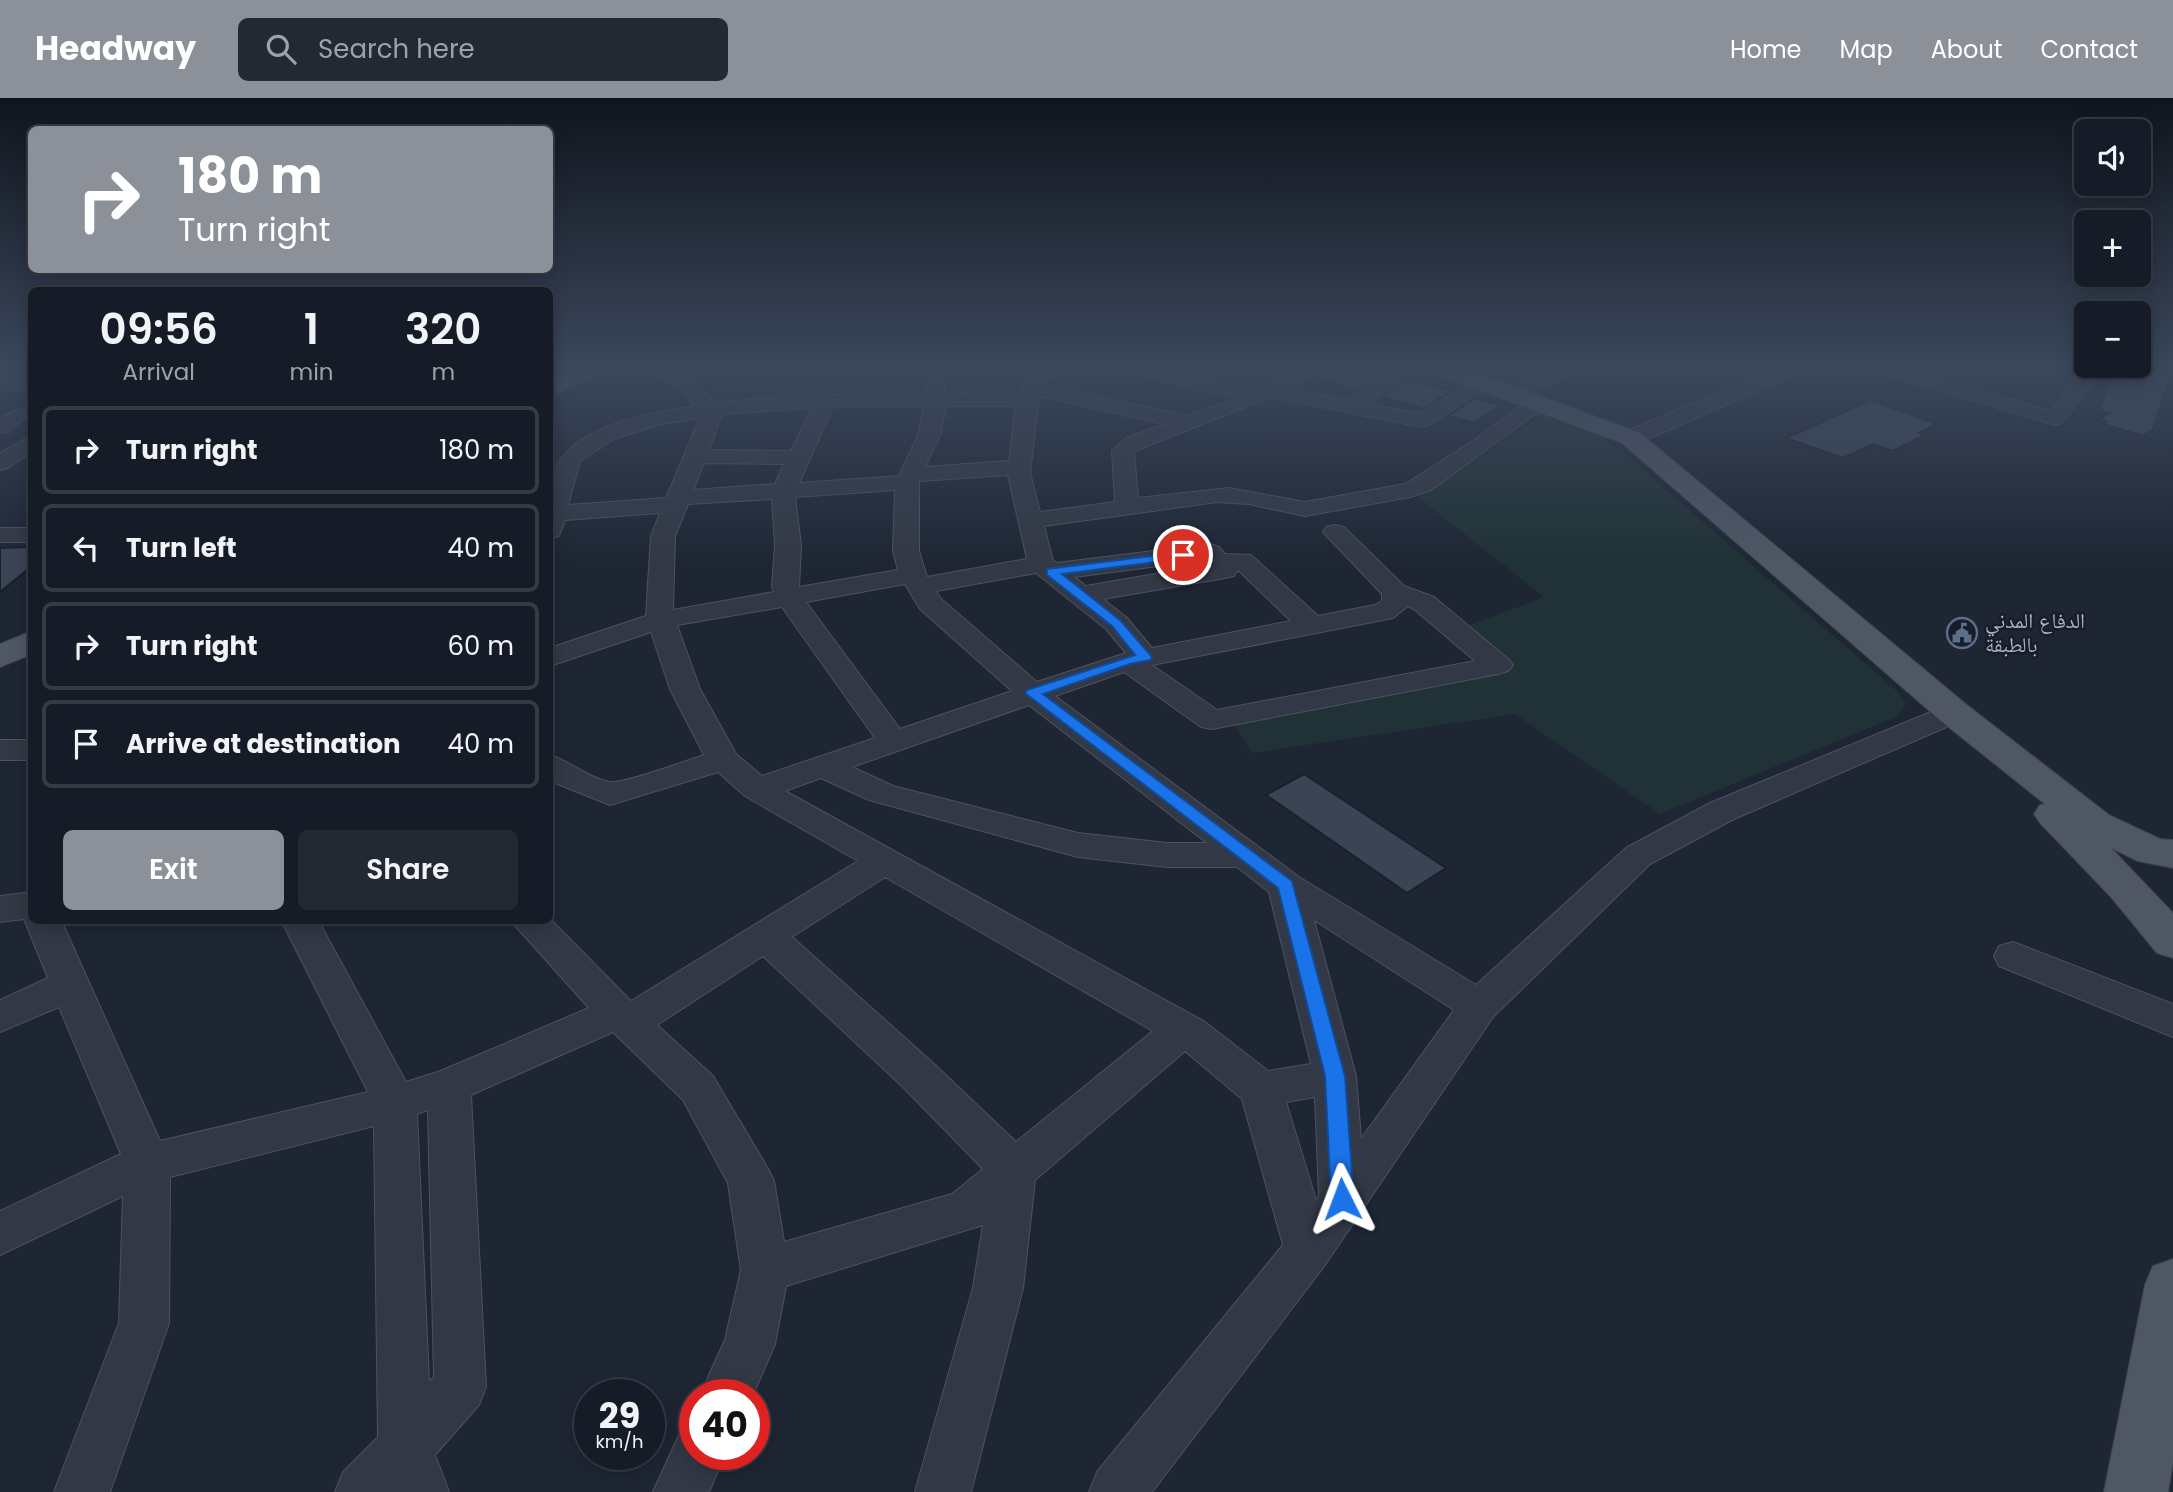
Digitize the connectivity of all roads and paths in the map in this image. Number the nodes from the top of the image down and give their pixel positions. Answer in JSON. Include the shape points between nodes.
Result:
{"nodes":[{"id":1,"x":615,"y":433,"type":"edge"},
{"id":2,"x":705,"y":433,"type":"edge"},
{"id":3,"x":810,"y":433,"type":"edge"},
{"id":4,"x":929,"y":433,"type":"edge"},
{"id":5,"x":1025,"y":433,"type":"edge"},
{"id":6,"x":1161,"y":433,"type":"edge"},
{"id":7,"x":1498,"y":433,"type":"edge"},
{"id":8,"x":1617,"y":433,"type":"edge"},
{"id":9,"x":1643,"y":433,"type":"edge"},
{"id":10,"x":1631,"y":438,"type":"junction"},
{"id":11,"x":28,"y":444,"type":"edge"},
{"id":12,"x":696,"y":456,"type":"junction"},
{"id":13,"x":798,"y":458,"type":"junction"},
{"id":14,"x":0,"y":463,"type":"edge"},
{"id":15,"x":1020,"y":467,"type":"junction"},
{"id":16,"x":909,"y":478,"type":"junction"},
{"id":17,"x":783,"y":491,"type":"junction"},
{"id":18,"x":678,"y":501,"type":"junction"},
{"id":19,"x":1127,"y":508,"type":"junction"},
{"id":20,"x":553,"y":511,"type":"edge"},
{"id":21,"x":28,"y":521,"type":"edge"},
{"id":22,"x":1029,"y":521,"type":"junction"},
{"id":23,"x":1335,"y":532,"type":"dead end"},
{"id":24,"x":13,"y":535,"type":"edge"},
{"id":25,"x":1218,"y":562,"type":"junction"},
{"id":26,"x":1046,"y":568,"type":"junction"},
{"id":27,"x":916,"y":580,"type":"junction"},
{"id":28,"x":1395,"y":592,"type":"junction"},
{"id":29,"x":1080,"y":594,"type":"junction"},
{"id":30,"x":789,"y":595,"type":"junction"},
{"id":31,"x":661,"y":620,"type":"junction"},
{"id":32,"x":1311,"y":625,"type":"junction"},
{"id":33,"x":28,"y":644,"type":"edge"},
{"id":34,"x":553,"y":656,"type":"edge"},
{"id":35,"x":0,"y":657,"type":"edge"},
{"id":36,"x":1136,"y":659,"type":"junction"},
{"id":37,"x":1032,"y":693,"type":"junction"},
{"id":38,"x":1954,"y":713,"type":"junction"},
{"id":39,"x":894,"y":741,"type":"junction"},
{"id":40,"x":0,"y":750,"type":"edge"},
{"id":41,"x":28,"y":750,"type":"edge"},
{"id":42,"x":723,"y":760,"type":"junction"},
{"id":43,"x":822,"y":766,"type":"junction"},
{"id":44,"x":553,"y":768,"type":"edge"},
{"id":45,"x":565,"y":784,"type":"edge"},
{"id":46,"x":757,"y":789,"type":"junction"},
{"id":47,"x":1245,"y":855,"type":"junction"},
{"id":48,"x":2166,"y":858,"type":"edge"},
{"id":49,"x":884,"y":861,"type":"junction"},
{"id":50,"x":1286,"y":886,"type":"junction"},
{"id":51,"x":2126,"y":887,"type":"junction"},
{"id":52,"x":2173,"y":898,"type":"edge"},
{"id":53,"x":28,"y":906,"type":"edge"},
{"id":54,"x":0,"y":909,"type":"edge"},
{"id":55,"x":44,"y":924,"type":"edge"},
{"id":56,"x":301,"y":924,"type":"edge"},
{"id":57,"x":532,"y":924,"type":"edge"},
{"id":58,"x":766,"y":936,"type":"junction"},
{"id":59,"x":2173,"y":942,"type":"edge"},
{"id":60,"x":2013,"y":956,"type":"dead end"},
{"id":61,"x":70,"y":985,"type":"junction"},
{"id":62,"x":1479,"y":1006,"type":"junction"},
{"id":63,"x":0,"y":1017,"type":"edge"},
{"id":64,"x":623,"y":1018,"type":"junction"},
{"id":65,"x":2173,"y":1021,"type":"edge"},
{"id":66,"x":1182,"y":1029,"type":"junction"},
{"id":67,"x":1335,"y":1076,"type":"junction"},
{"id":68,"x":449,"y":1086,"type":"junction"},
{"id":69,"x":1261,"y":1090,"type":"junction"},
{"id":70,"x":395,"y":1102,"type":"junction"},
{"id":71,"x":148,"y":1163,"type":"junction"},
{"id":72,"x":1014,"y":1170,"type":"junction"},
{"id":73,"x":1342,"y":1199,"type":"junction"},
{"id":74,"x":0,"y":1234,"type":"edge"},
{"id":75,"x":1308,"y":1250,"type":"junction"},
{"id":76,"x":765,"y":1270,"type":"junction"},
{"id":77,"x":2173,"y":1285,"type":"edge"},
{"id":78,"x":2166,"y":1363,"type":"edge"},
{"id":79,"x":734,"y":1379,"type":"edge"},
{"id":80,"x":405,"y":1448,"type":"junction"},
{"id":81,"x":691,"y":1470,"type":"edge"},
{"id":82,"x":82,"y":1492,"type":"edge"},
{"id":83,"x":363,"y":1492,"type":"edge"},
{"id":84,"x":421,"y":1492,"type":"edge"},
{"id":85,"x":681,"y":1492,"type":"edge"},
{"id":86,"x":943,"y":1492,"type":"edge"},
{"id":87,"x":1117,"y":1492,"type":"edge"},
{"id":88,"x":2136,"y":1492,"type":"edge"}],
"edges":[{"from":1,"to":20,"type":"street","via":[[570,459]]},
{"from":2,"to":12,"type":"street"},
{"from":3,"to":13,"type":"street"},
{"from":4,"to":16,"type":"street"},
{"from":5,"to":15,"type":"street"},
{"from":6,"to":19,"type":"street","via":[[1123,451]]},
{"from":7,"to":19,"type":"street","via":[[1410,490],[1305,509],[1230,495]]},
{"from":8,"to":10,"type":"main road"},
{"from":9,"to":10,"type":"street"},
{"from":10,"to":38,"type":"main road"},
{"from":11,"to":14,"type":"street"},
{"from":12,"to":13,"type":"street"},
{"from":12,"to":18,"type":"street"},
{"from":13,"to":17,"type":"street"},
{"from":15,"to":16,"type":"street"},
{"from":15,"to":22,"type":"street"},
{"from":16,"to":17,"type":"street"},
{"from":16,"to":27,"type":"street","via":[[906,551]]},
{"from":17,"to":18,"type":"street"},
{"from":17,"to":30,"type":"street"},
{"from":18,"to":20,"type":"street"},
{"from":18,"to":31,"type":"street","via":[[663,536]]},
{"from":19,"to":22,"type":"street"},
{"from":21,"to":24,"type":"street"},
{"from":22,"to":26,"type":"street"},
{"from":23,"to":28,"type":"street"},
{"from":25,"to":26,"type":"street","via":[[1210,552]]},
{"from":25,"to":29,"type":"street","via":[[1225,570]]},
{"from":25,"to":32,"type":"street","via":[[1242,559]]},
{"from":26,"to":27,"type":"street"},
{"from":26,"to":29,"type":"street"},
{"from":27,"to":30,"type":"street"},
{"from":27,"to":37,"type":"street","via":[[930,603]]},
{"from":28,"to":32,"type":"street","via":[[1395,604],[1383,612]]},
{"from":28,"to":36,"type":"street","via":[[1424,603],[1498,665],[1212,720]]},
{"from":29,"to":36,"type":"street","via":[[1116,624]]},
{"from":30,"to":31,"type":"street"},
{"from":30,"to":39,"type":"street"},
{"from":31,"to":34,"type":"street"},
{"from":31,"to":42,"type":"street","via":[[685,689]]},
{"from":32,"to":36,"type":"street"},
{"from":33,"to":35,"type":"main road"},
{"from":36,"to":37,"type":"street"},
{"from":37,"to":39,"type":"street"},
{"from":37,"to":47,"type":"street"},
{"from":38,"to":48,"type":"main road","via":[[2095,824]]},
{"from":38,"to":51,"type":"main road"},
{"from":38,"to":62,"type":"street","via":[[1722,811],[1638,856]]},
{"from":39,"to":43,"type":"street"},
{"from":40,"to":41,"type":"street"},
{"from":42,"to":45,"type":"street","via":[[610,795]]},
{"from":42,"to":46,"type":"street"},
{"from":43,"to":46,"type":"street"},
{"from":43,"to":47,"type":"street","via":[[881,793],[1078,845],[1167,855]]},
{"from":44,"to":45,"type":"street"},
{"from":46,"to":49,"type":"street"},
{"from":47,"to":50,"type":"street"},
{"from":49,"to":58,"type":"street"},
{"from":49,"to":66,"type":"street"},
{"from":50,"to":62,"type":"street"},
{"from":50,"to":67,"type":"street"},
{"from":51,"to":52,"type":"main road","via":[[2160,899]]},
{"from":51,"to":59,"type":"main road"},
{"from":53,"to":54,"type":"street"},
{"from":55,"to":61,"type":"street"},
{"from":56,"to":70,"type":"street"},
{"from":57,"to":64,"type":"street"},
{"from":58,"to":64,"type":"street"},
{"from":58,"to":72,"type":"street"},
{"from":60,"to":65,"type":"street"},
{"from":61,"to":63,"type":"street"},
{"from":61,"to":71,"type":"street"},
{"from":62,"to":73,"type":"street"},
{"from":64,"to":68,"type":"street"},
{"from":64,"to":76,"type":"street","via":[[698,1088],[751,1181]]},
{"from":66,"to":69,"type":"street"},
{"from":66,"to":72,"type":"street"},
{"from":67,"to":69,"type":"street"},
{"from":67,"to":73,"type":"street"},
{"from":68,"to":70,"type":"street"},
{"from":68,"to":80,"type":"street","via":[[460,1387]]},
{"from":69,"to":75,"type":"street"},
{"from":70,"to":71,"type":"street"},
{"from":70,"to":80,"type":"street"},
{"from":71,"to":74,"type":"street"},
{"from":71,"to":82,"type":"street","via":[[144,1323]]},
{"from":72,"to":76,"type":"street","via":[[966,1210]]},
{"from":72,"to":86,"type":"street","via":[[998,1288]]},
{"from":73,"to":75,"type":"street"},
{"from":75,"to":87,"type":"street"},
{"from":76,"to":79,"type":"street","via":[[750,1344]]},
{"from":77,"to":78,"type":"main road"},
{"from":78,"to":88,"type":"main road"},
{"from":80,"to":83,"type":"street"},
{"from":80,"to":84,"type":"street"},
{"from":81,"to":85,"type":"street"}]}
